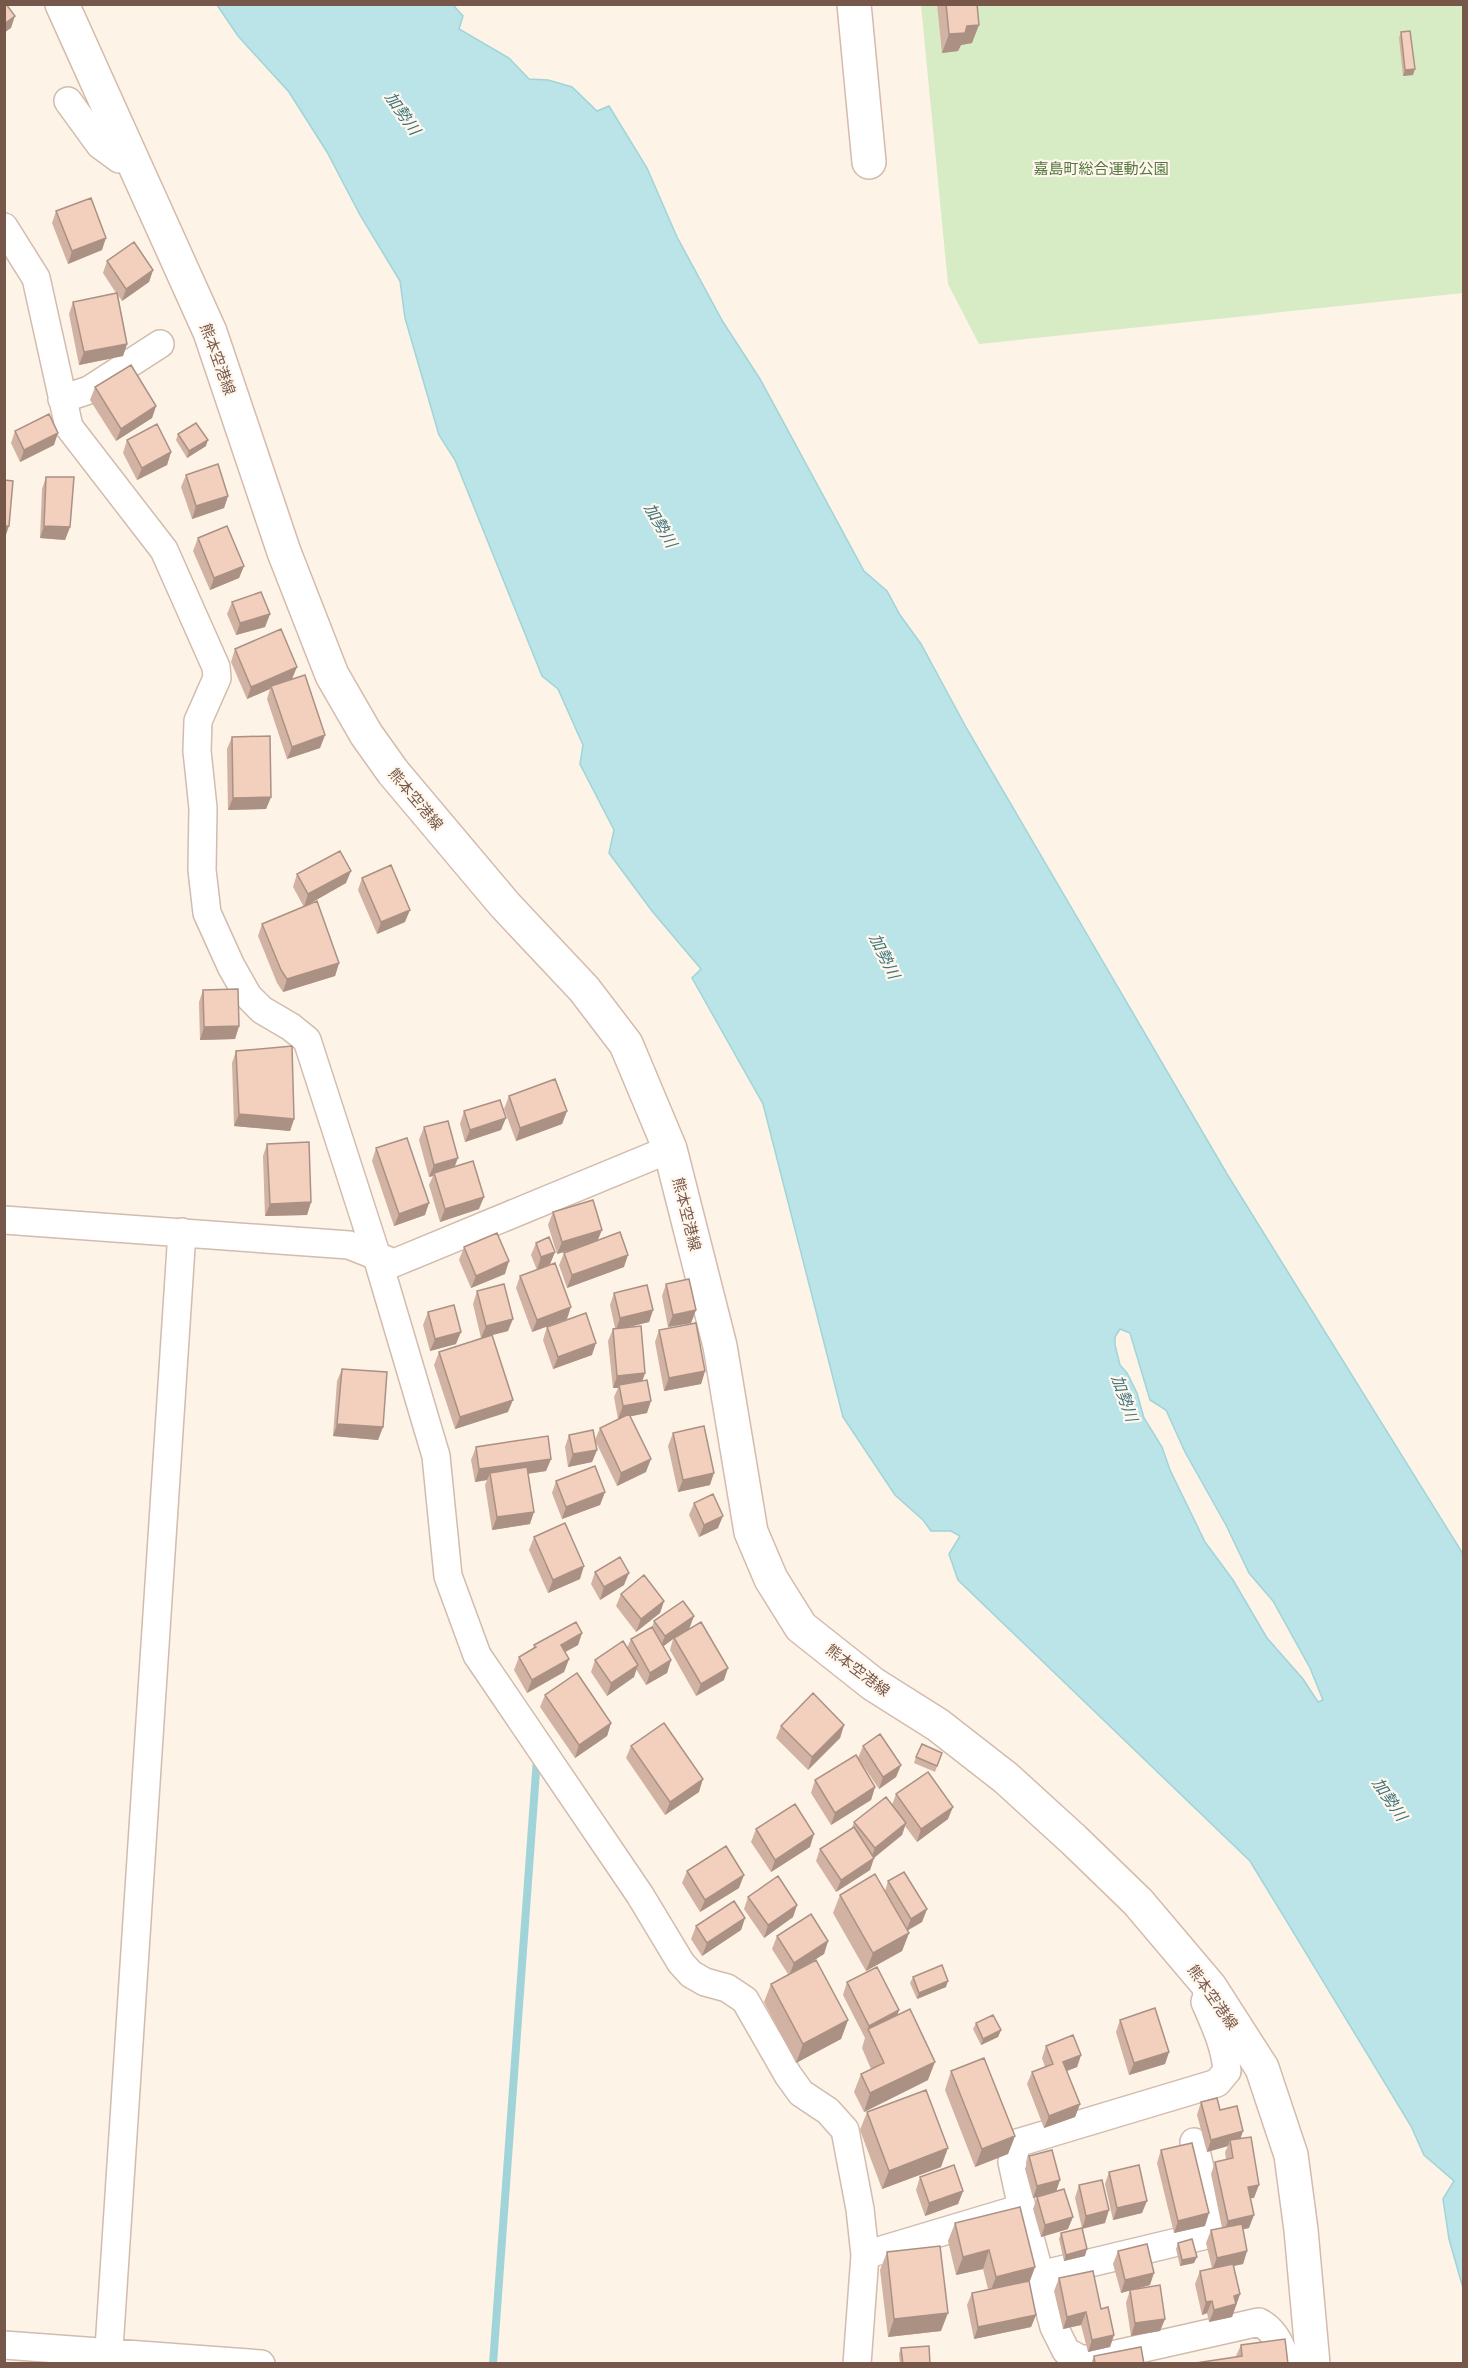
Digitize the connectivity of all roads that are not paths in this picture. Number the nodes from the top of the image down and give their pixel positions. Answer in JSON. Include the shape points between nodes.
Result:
{"nodes":[{"id":1,"x":62,"y":4,"type":"edge"},
{"id":2,"x":854,"y":4,"type":"edge"},
{"id":3,"x":68,"y":101,"type":"dead end"},
{"id":4,"x":131,"y":156,"type":"junction"},
{"id":5,"x":869,"y":162,"type":"dead end"},
{"id":6,"x":4,"y":227,"type":"edge"},
{"id":7,"x":160,"y":344,"type":"dead end"},
{"id":8,"x":62,"y":399,"type":"junction"},
{"id":9,"x":670,"y":1149,"type":"junction"},
{"id":10,"x":4,"y":1220,"type":"edge"},
{"id":11,"x":182,"y":1232,"type":"junction"},
{"id":12,"x":377,"y":1257,"type":"junction"},
{"id":13,"x":1210,"y":1987,"type":"junction"},
{"id":14,"x":1194,"y":2142,"type":"edge"},
{"id":15,"x":1022,"y":2208,"type":"junction"},
{"id":16,"x":865,"y":2254,"type":"junction"},
{"id":17,"x":1040,"y":2275,"type":"junction"},
{"id":18,"x":4,"y":2345,"type":"edge"},
{"id":19,"x":108,"y":2358,"type":"edge"},
{"id":20,"x":261,"y":2364,"type":"edge"},
{"id":21,"x":857,"y":2364,"type":"edge"},
{"id":22,"x":1287,"y":2364,"type":"edge"},
{"id":23,"x":1313,"y":2364,"type":"edge"}],
"edges":[{"from":1,"to":4,"type":"main road","name":"熊本空港線"},
{"from":2,"to":5,"type":"main road"},
{"from":3,"to":4,"type":"street","via":[[100,145],[119,159]]},
{"from":4,"to":9,"type":"main road","name":"熊本空港線","via":[[210,332],[284,552],[332,675],[393,772],[505,905],[584,989],[626,1044]]},
{"from":6,"to":8,"type":"street","via":[[36,278]]},
{"from":7,"to":8,"type":"street","via":[[89,390]]},
{"from":8,"to":12,"type":"street","via":[[69,427],[164,550],[216,667],[217,678],[198,721],[196,751],[207,913],[248,996],[307,1041]]},
{"from":9,"to":12,"type":"street","via":[[394,1263]]},
{"from":9,"to":13,"type":"main road","name":"熊本空港線","via":[[720,1346],[751,1532],[771,1579],[801,1627],[873,1684],[938,1725],[1006,1778],[1138,1902]]},
{"from":10,"to":11,"type":"street"},
{"from":11,"to":12,"type":"street","via":[[349,1245]]},
{"from":11,"to":19,"type":"street"},
{"from":12,"to":16,"type":"street","via":[[436,1456],[448,1576],[477,1655],[640,1895],[681,1963],[705,1983],[728,1988],[745,2000],[801,2093],[828,2111],[845,2130]]},
{"from":13,"to":15,"type":"street","via":[[1205,2002],[1219,2032],[1227,2071],[1217,2083],[1017,2143],[1012,2162]]},
{"from":13,"to":23,"type":"main road","name":"熊本空港線","via":[[1262,2068],[1291,2154]]},
{"from":14,"to":17,"type":"street","via":[[1215,2233]]},
{"from":15,"to":16,"type":"street"},
{"from":15,"to":17,"type":"street"},
{"from":16,"to":21,"type":"street"},
{"from":17,"to":22,"type":"street","via":[[1054,2327],[1066,2351],[1080,2359],[1095,2359],[1259,2322],[1269,2327]]},
{"from":18,"to":19,"type":"street"},
{"from":19,"to":20,"type":"street"}]}
